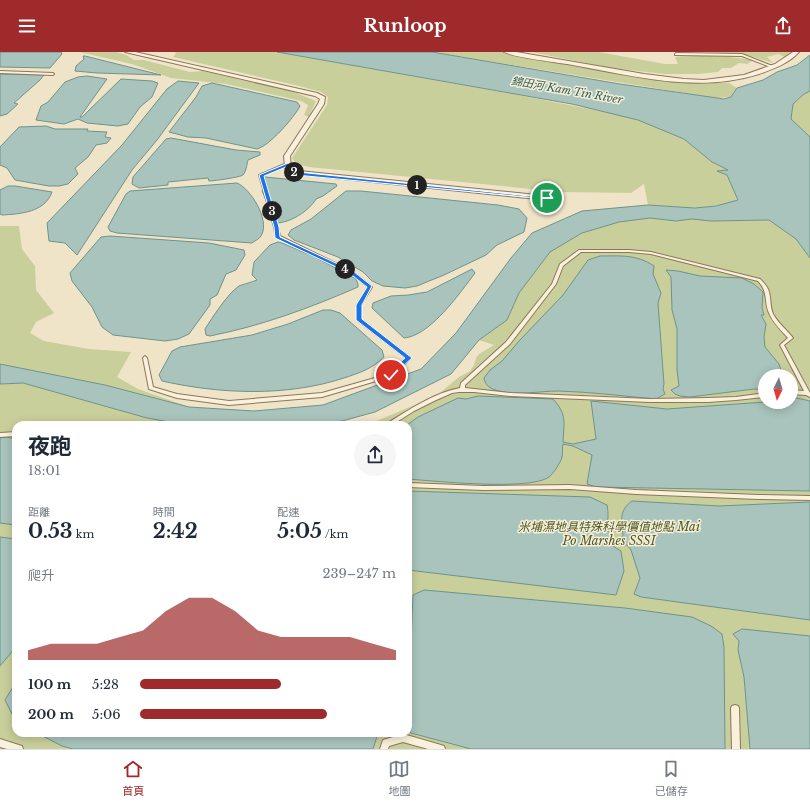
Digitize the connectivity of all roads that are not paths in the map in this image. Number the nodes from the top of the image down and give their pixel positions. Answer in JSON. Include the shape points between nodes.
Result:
{"nodes":[{"id":1,"x":128,"y":52,"type":"edge"},
{"id":2,"x":507,"y":52,"type":"edge"},
{"id":3,"x":796,"y":52,"type":"edge"},
{"id":4,"x":676,"y":54,"type":"dead end"},
{"id":5,"x":774,"y":67,"type":"junction"},
{"id":6,"x":0,"y":72,"type":"edge"},
{"id":7,"x":53,"y":74,"type":"dead end"},
{"id":8,"x":288,"y":164,"type":"junction"},
{"id":9,"x":547,"y":198,"type":"dead end"},
{"id":10,"x":146,"y":358,"type":"dead end"},
{"id":11,"x":462,"y":390,"type":"junction"},
{"id":12,"x":798,"y":393,"type":"edge"},
{"id":13,"x":808,"y":394,"type":"edge"},
{"id":14,"x":758,"y":396,"type":"edge"},
{"id":15,"x":395,"y":421,"type":"edge"},
{"id":16,"x":12,"y":434,"type":"edge"},
{"id":17,"x":0,"y":435,"type":"edge"},
{"id":18,"x":412,"y":485,"type":"edge"},
{"id":19,"x":810,"y":498,"type":"edge"},
{"id":20,"x":735,"y":708,"type":"dead end"},
{"id":21,"x":0,"y":743,"type":"edge"},
{"id":22,"x":19,"y":749,"type":"edge"},
{"id":23,"x":384,"y":749,"type":"edge"},
{"id":24,"x":441,"y":749,"type":"edge"},
{"id":25,"x":736,"y":749,"type":"edge"}],
"edges":[{"from":1,"to":8,"type":"street","via":[[323,98],[287,156]]},
{"from":2,"to":5,"type":"street","via":[[678,81],[710,82],[737,79]]},
{"from":3,"to":5,"type":"street"},
{"from":4,"to":5,"type":"lane","via":[[742,55]]},
{"from":6,"to":7,"type":"lane"},
{"from":8,"to":9,"type":"street","via":[[288,168],[296,173]]},
{"from":8,"to":10,"type":"lane","via":[[261,175],[278,238],[351,272],[370,286],[359,305],[359,320],[409,358],[391,375],[322,395],[229,404],[177,396],[151,388]]},
{"from":11,"to":13,"type":"lane","via":[[462,384],[508,343],[554,284],[561,265],[580,251],[629,251],[651,253],[759,280],[766,286],[770,312],[791,338],[782,345]]},
{"from":11,"to":14,"type":"lane","via":[[646,401],[692,401]]},
{"from":11,"to":15,"type":"lane","via":[[449,392]]},
{"from":12,"to":13,"type":"lane"},
{"from":16,"to":17,"type":"lane"},
{"from":18,"to":19,"type":"lane","via":[[483,488],[570,487]]},
{"from":20,"to":25,"type":"lane"},
{"from":21,"to":22,"type":"lane"},
{"from":23,"to":24,"type":"lane","via":[[386,743],[403,738]]}]}
